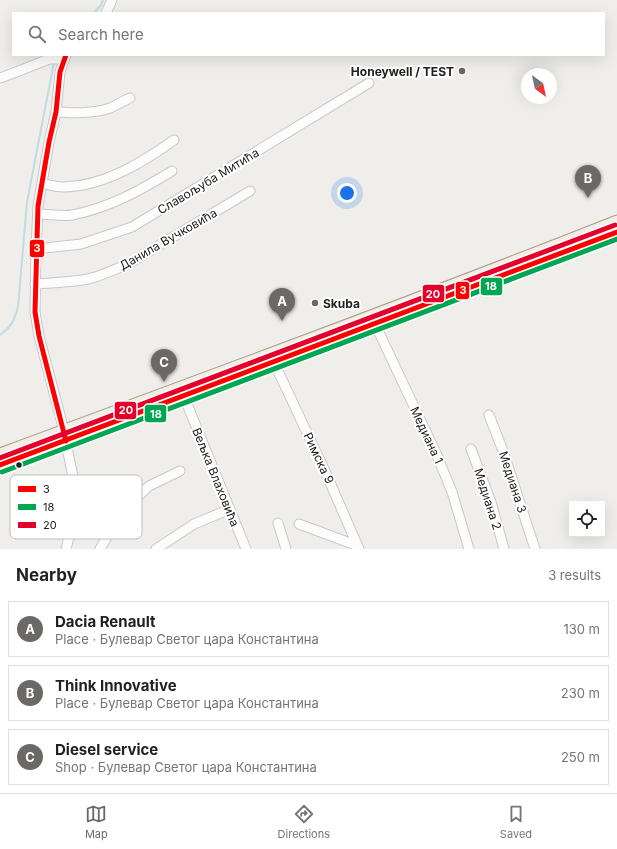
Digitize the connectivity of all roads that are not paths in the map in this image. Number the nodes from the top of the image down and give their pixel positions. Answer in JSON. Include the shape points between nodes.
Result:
{"nodes":[{"id":1,"x":112,"y":0,"type":"edge"},
{"id":2,"x":106,"y":12,"type":"edge"},
{"id":3,"x":59,"y":58,"type":"edge"},
{"id":4,"x":0,"y":78,"type":"edge"},
{"id":5,"x":370,"y":84,"type":"dead end"},
{"id":6,"x":130,"y":98,"type":"dead end"},
{"id":7,"x":56,"y":112,"type":"junction"},
{"id":8,"x":174,"y":140,"type":"dead end"},
{"id":9,"x":172,"y":171,"type":"dead end"},
{"id":10,"x":42,"y":184,"type":"junction"},
{"id":11,"x":250,"y":191,"type":"dead end"},
{"id":12,"x":38,"y":214,"type":"junction"},
{"id":13,"x":617,"y":221,"type":"edge"},
{"id":14,"x":617,"y":232,"type":"edge"},
{"id":15,"x":36,"y":249,"type":"junction"},
{"id":16,"x":36,"y":284,"type":"junction"},
{"id":17,"x":375,"y":324,"type":"junction"},
{"id":18,"x":278,"y":371,"type":"dead end"},
{"id":19,"x":187,"y":404,"type":"dead end"},
{"id":20,"x":490,"y":415,"type":"dead end"},
{"id":21,"x":65,"y":436,"type":"junction"},
{"id":22,"x":471,"y":449,"type":"dead end"},
{"id":23,"x":0,"y":454,"type":"edge"},
{"id":24,"x":0,"y":465,"type":"edge"},
{"id":25,"x":180,"y":471,"type":"dead end"},
{"id":26,"x":73,"y":475,"type":"edge"},
{"id":27,"x":142,"y":493,"type":"edge"},
{"id":28,"x":230,"y":509,"type":"junction"},
{"id":29,"x":278,"y":523,"type":"dead end"},
{"id":30,"x":299,"y":524,"type":"dead end"},
{"id":31,"x":106,"y":539,"type":"edge"},
{"id":32,"x":359,"y":548,"type":"edge"},
{"id":33,"x":100,"y":549,"type":"edge"},
{"id":34,"x":156,"y":549,"type":"edge"},
{"id":35,"x":246,"y":549,"type":"edge"},
{"id":36,"x":286,"y":549,"type":"edge"},
{"id":37,"x":469,"y":549,"type":"edge"},
{"id":38,"x":504,"y":549,"type":"edge"},
{"id":39,"x":535,"y":549,"type":"edge"}],
"edges":[{"from":1,"to":2,"type":"street"},
{"from":3,"to":4,"type":"street"},
{"from":3,"to":7,"type":"street"},
{"from":5,"to":15,"type":"street","name":"Славољуба Митића","via":[[132,227],[81,244]]},
{"from":6,"to":7,"type":"street","via":[[109,108],[80,113]]},
{"from":7,"to":10,"type":"street"},
{"from":8,"to":10,"type":"street","via":[[130,168],[110,177],[83,185],[62,187]]},
{"from":9,"to":12,"type":"street","via":[[109,205],[71,215]]},
{"from":10,"to":12,"type":"street"},
{"from":11,"to":16,"type":"street","name":"Данила Вучковића","via":[[134,261],[116,269],[89,278]]},
{"from":12,"to":15,"type":"street"},
{"from":13,"to":21,"type":"main road"},
{"from":14,"to":17,"type":"main road"},
{"from":15,"to":16,"type":"street"},
{"from":16,"to":21,"type":"street","via":[[36,324]]},
{"from":17,"to":21,"type":"main road"},
{"from":17,"to":37,"type":"street","name":"Медиана 1","via":[[436,452],[452,492]]},
{"from":18,"to":32,"type":"street","name":"Римска 9"},
{"from":19,"to":28,"type":"street","name":"Вељка Влаховића"},
{"from":20,"to":39,"type":"street","name":"Медиана 3"},
{"from":21,"to":23,"type":"main road"},
{"from":21,"to":24,"type":"main road"},
{"from":21,"to":26,"type":"street"},
{"from":22,"to":38,"type":"street","name":"Медиана 2","via":[[491,502]]},
{"from":25,"to":27,"type":"street","via":[[149,486]]},
{"from":28,"to":34,"type":"street","via":[[194,524]]},
{"from":28,"to":35,"type":"street","name":"Вељка Влаховића"},
{"from":29,"to":36,"type":"street"},
{"from":30,"to":32,"type":"street","name":"Римска 9"},
{"from":31,"to":33,"type":"street"}]}
